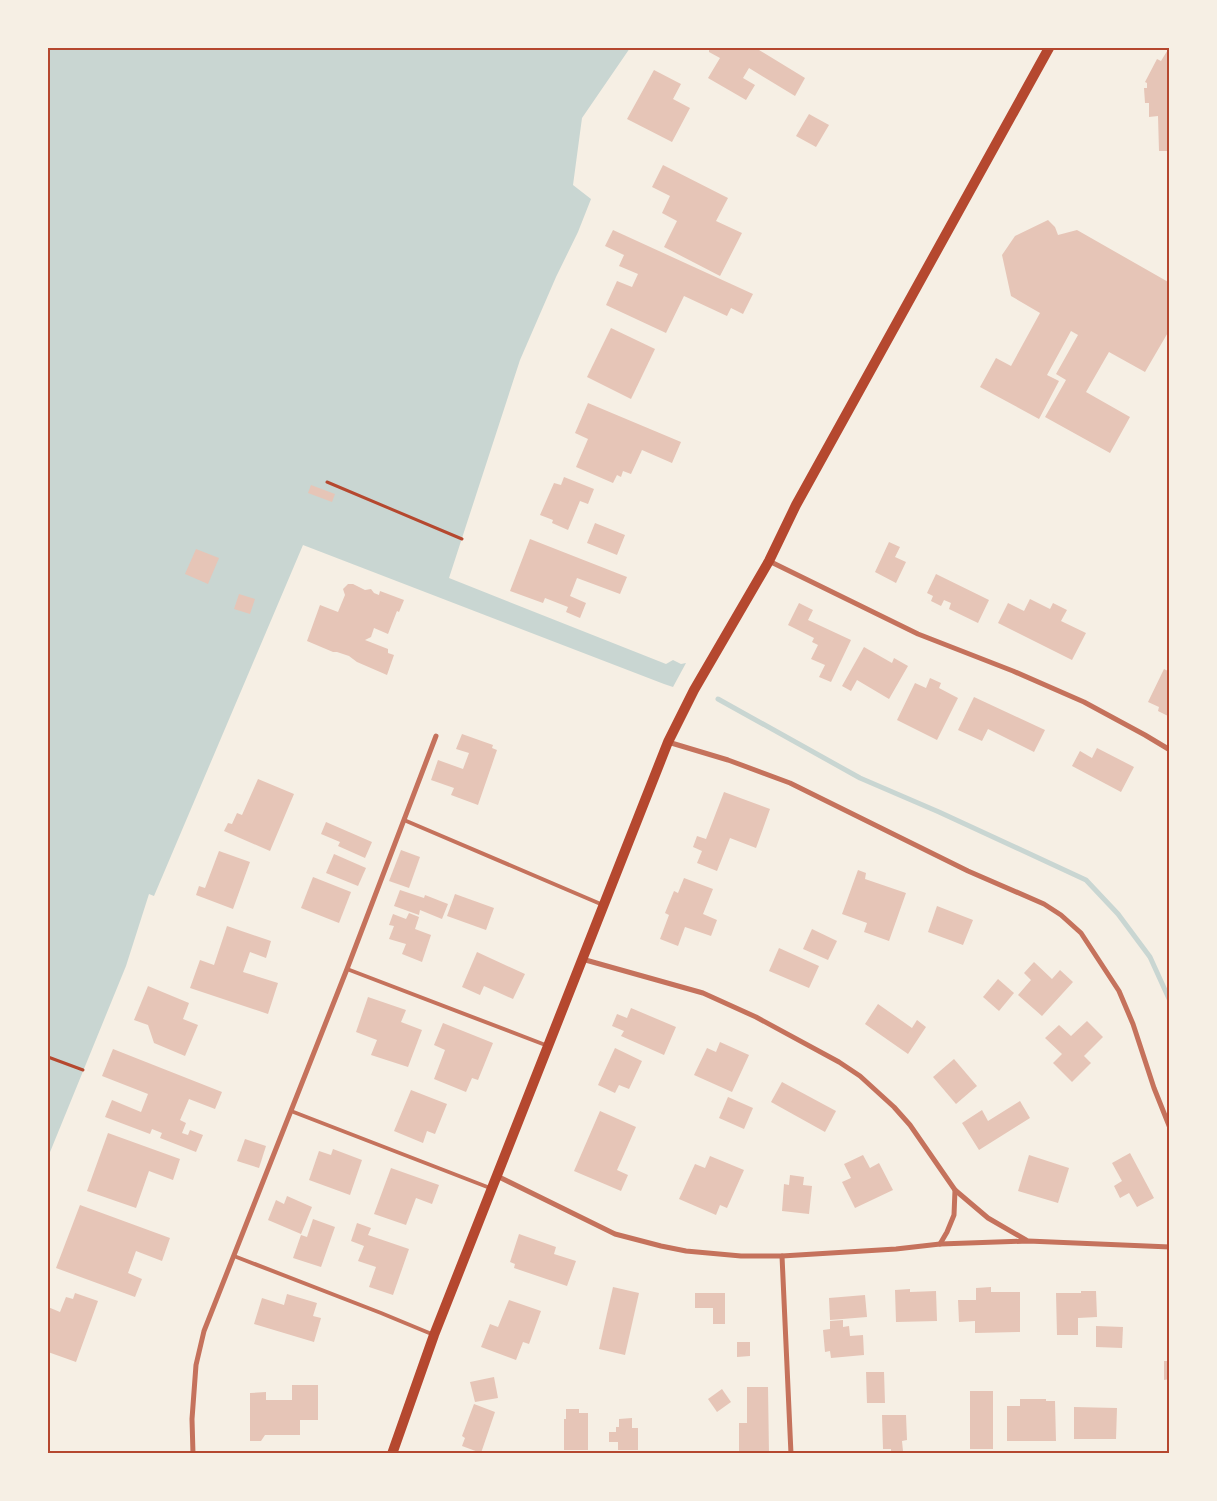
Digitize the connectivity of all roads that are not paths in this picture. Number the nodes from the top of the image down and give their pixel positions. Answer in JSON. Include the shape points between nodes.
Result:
{"nodes":[{"id":1,"x":1049,"y":48,"type":"edge"},
{"id":2,"x":769,"y":561,"type":"junction"},
{"id":3,"x":436,"y":736,"type":"dead end"},
{"id":4,"x":668,"y":742,"type":"junction"},
{"id":5,"x":1170,"y":750,"type":"edge"},
{"id":6,"x":404,"y":820,"type":"junction"},
{"id":7,"x":603,"y":905,"type":"junction"},
{"id":8,"x":582,"y":959,"type":"junction"},
{"id":9,"x":347,"y":969,"type":"junction"},
{"id":10,"x":549,"y":1047,"type":"junction"},
{"id":11,"x":291,"y":1111,"type":"junction"},
{"id":12,"x":1170,"y":1128,"type":"edge"},
{"id":13,"x":497,"y":1176,"type":"junction"},
{"id":14,"x":492,"y":1189,"type":"junction"},
{"id":15,"x":955,"y":1190,"type":"junction"},
{"id":16,"x":1028,"y":1241,"type":"junction"},
{"id":17,"x":940,"y":1244,"type":"junction"},
{"id":18,"x":1170,"y":1247,"type":"edge"},
{"id":19,"x":234,"y":1256,"type":"junction"},
{"id":20,"x":782,"y":1256,"type":"junction"},
{"id":21,"x":434,"y":1335,"type":"junction"},
{"id":22,"x":193,"y":1454,"type":"edge"},
{"id":23,"x":392,"y":1454,"type":"edge"},
{"id":24,"x":791,"y":1454,"type":"edge"}],
"edges":[{"from":1,"to":2,"type":"main road"},
{"from":2,"to":4,"type":"main road","via":[[694,690]]},
{"from":2,"to":5,"type":"street","via":[[918,634],[1084,702]]},
{"from":3,"to":6,"type":"street"},
{"from":4,"to":7,"type":"main road"},
{"from":4,"to":12,"type":"street","via":[[790,783],[1061,915],[1080,933],[1119,991]]},
{"from":6,"to":7,"type":"lane"},
{"from":6,"to":9,"type":"street"},
{"from":7,"to":8,"type":"main road"},
{"from":8,"to":10,"type":"main road"},
{"from":8,"to":15,"type":"street","via":[[703,993],[756,1017],[839,1062],[894,1107],[916,1132]]},
{"from":9,"to":10,"type":"lane"},
{"from":9,"to":11,"type":"street"},
{"from":10,"to":13,"type":"main road"},
{"from":11,"to":14,"type":"lane"},
{"from":11,"to":19,"type":"street"},
{"from":13,"to":14,"type":"main road"},
{"from":13,"to":20,"type":"street","via":[[616,1234],[686,1251]]},
{"from":14,"to":21,"type":"main road"},
{"from":15,"to":16,"type":"street","via":[[988,1218]]},
{"from":15,"to":17,"type":"street","via":[[954,1215]]},
{"from":16,"to":17,"type":"street"},
{"from":16,"to":18,"type":"street"},
{"from":17,"to":20,"type":"street"},
{"from":19,"to":21,"type":"lane"},
{"from":19,"to":22,"type":"street","via":[[204,1331],[196,1365]]},
{"from":20,"to":24,"type":"street"},
{"from":21,"to":23,"type":"main road"}]}
